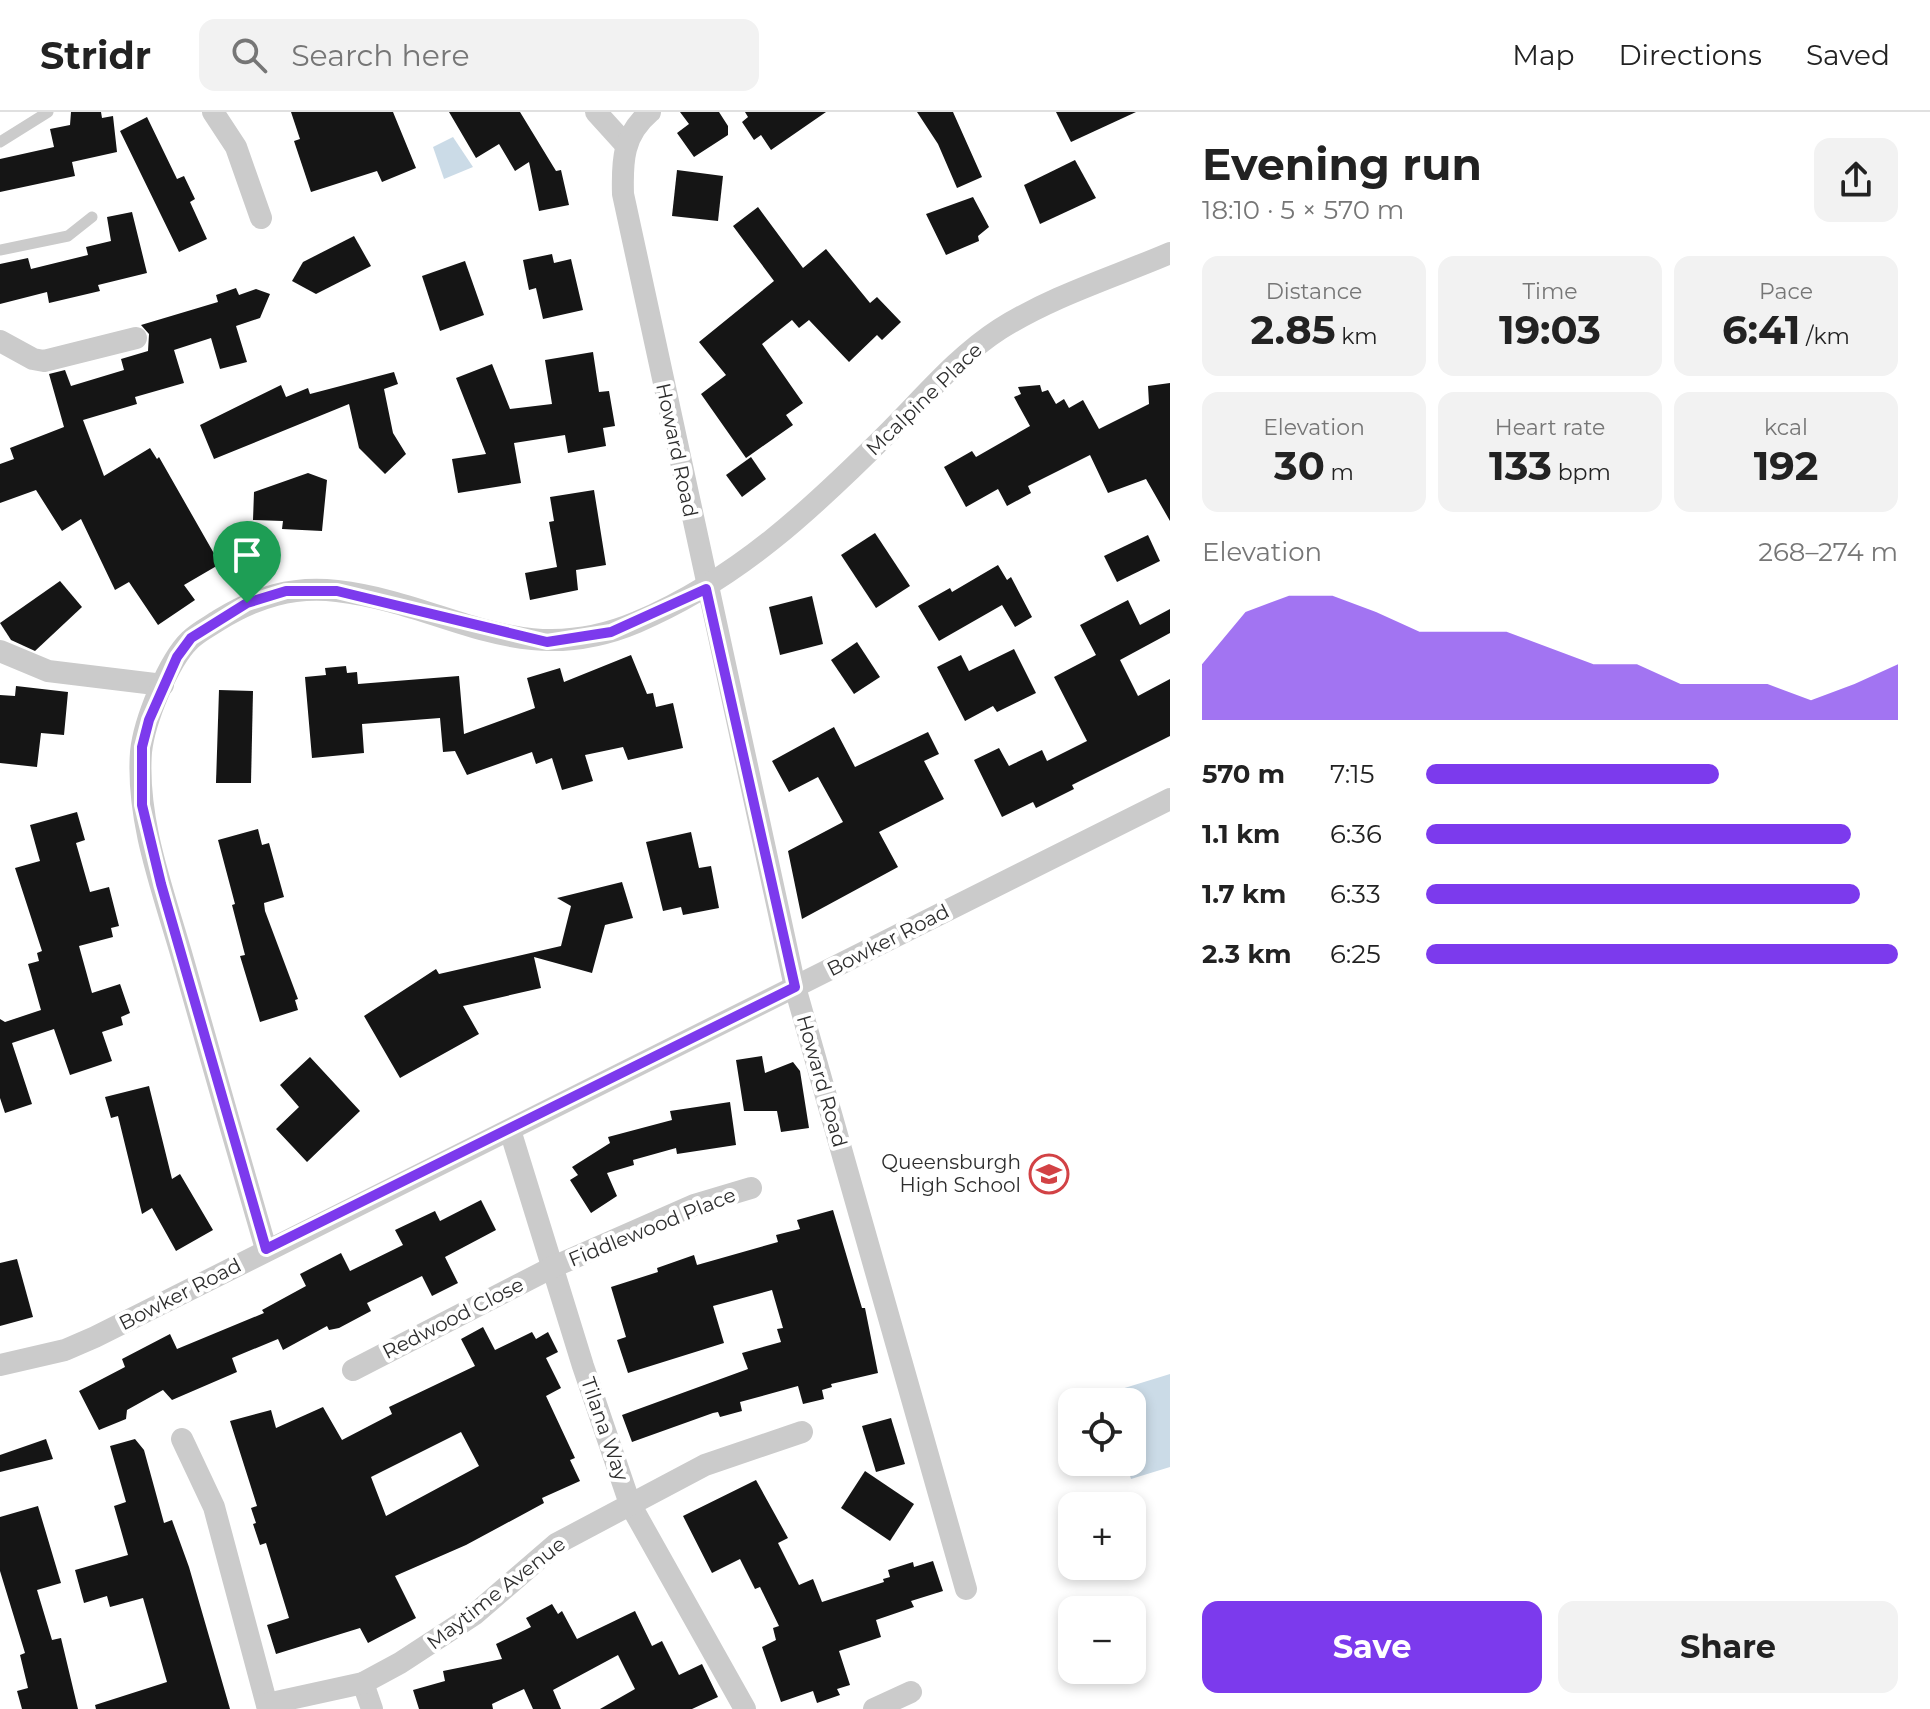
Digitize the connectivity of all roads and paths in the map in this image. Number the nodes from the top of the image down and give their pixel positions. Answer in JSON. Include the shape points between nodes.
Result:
{"nodes":[{"id":1,"x":48,"y":112,"type":"edge"},
{"id":2,"x":213,"y":112,"type":"edge"},
{"id":3,"x":596,"y":112,"type":"edge"},
{"id":4,"x":650,"y":112,"type":"edge"},
{"id":5,"x":0,"y":142,"type":"edge"},
{"id":6,"x":625,"y":144,"type":"junction"},
{"id":7,"x":92,"y":217,"type":"dead end"},
{"id":8,"x":261,"y":218,"type":"dead end"},
{"id":9,"x":0,"y":250,"type":"edge"},
{"id":10,"x":1170,"y":253,"type":"edge"},
{"id":11,"x":136,"y":338,"type":"dead end"},
{"id":12,"x":0,"y":342,"type":"edge"},
{"id":13,"x":706,"y":589,"type":"junction"},
{"id":14,"x":0,"y":651,"type":"edge"},
{"id":15,"x":163,"y":685,"type":"junction"},
{"id":16,"x":1170,"y":799,"type":"edge"},
{"id":17,"x":795,"y":987,"type":"junction"},
{"id":18,"x":510,"y":1130,"type":"junction"},
{"id":19,"x":751,"y":1188,"type":"dead end"},
{"id":20,"x":266,"y":1249,"type":"junction"},
{"id":21,"x":553,"y":1267,"type":"junction"},
{"id":22,"x":0,"y":1365,"type":"edge"},
{"id":23,"x":353,"y":1370,"type":"dead end"},
{"id":24,"x":802,"y":1432,"type":"dead end"},
{"id":25,"x":182,"y":1439,"type":"dead end"},
{"id":26,"x":630,"y":1504,"type":"junction"},
{"id":27,"x":966,"y":1589,"type":"dead end"},
{"id":28,"x":363,"y":1683,"type":"junction"},
{"id":29,"x":911,"y":1692,"type":"dead end"},
{"id":30,"x":268,"y":1706,"type":"edge"},
{"id":31,"x":372,"y":1709,"type":"edge"},
{"id":32,"x":745,"y":1709,"type":"edge"},
{"id":33,"x":874,"y":1709,"type":"edge"}],
"edges":[{"from":1,"to":5,"type":"lane"},
{"from":2,"to":8,"type":"street","via":[[236,147]]},
{"from":3,"to":6,"type":"street"},
{"from":4,"to":6,"type":"street"},
{"from":6,"to":13,"type":"street","name":"Howard Road","via":[[623,194]]},
{"from":7,"to":9,"type":"lane","via":[[68,236]]},
{"from":10,"to":13,"type":"street","name":"Mcalpine Place","via":[[999,330],[959,361],[799,519]]},
{"from":11,"to":12,"type":"street","via":[[44,361]]},
{"from":13,"to":15,"type":"street","name":"Mcalpine Place","via":[[611,632],[547,642],[337,591],[286,591],[247,603],[191,638]]},
{"from":13,"to":17,"type":"street","name":"Howard Road"},
{"from":14,"to":15,"type":"street","via":[[48,671]]},
{"from":15,"to":20,"type":"street","name":"Mcalpine Place","via":[[142,747],[142,805]]},
{"from":16,"to":17,"type":"street","name":"Bowker Road"},
{"from":17,"to":18,"type":"street","name":"Bowker Road"},
{"from":17,"to":27,"type":"street","name":"Howard Road"},
{"from":18,"to":20,"type":"street","name":"Bowker Road"},
{"from":18,"to":21,"type":"street","name":"Tilana Way"},
{"from":19,"to":21,"type":"street","name":"Fiddlewood Place","via":[[694,1205]]},
{"from":20,"to":22,"type":"street","name":"Bowker Road","via":[[95,1337]]},
{"from":21,"to":23,"type":"street","name":"Redwood Close"},
{"from":21,"to":26,"type":"street","name":"Tilana Way"},
{"from":24,"to":26,"type":"street","name":"Maytime Avenue","via":[[739,1451]]},
{"from":25,"to":30,"type":"street","name":"Maytime Avenue","via":[[214,1507]]},
{"from":26,"to":28,"type":"street","name":"Maytime Avenue","via":[[556,1544],[464,1622]]},
{"from":26,"to":32,"type":"street","name":"Tilana Way"},
{"from":28,"to":30,"type":"street","name":"Maytime Avenue"},
{"from":28,"to":31,"type":"street"},
{"from":29,"to":33,"type":"street"}]}
